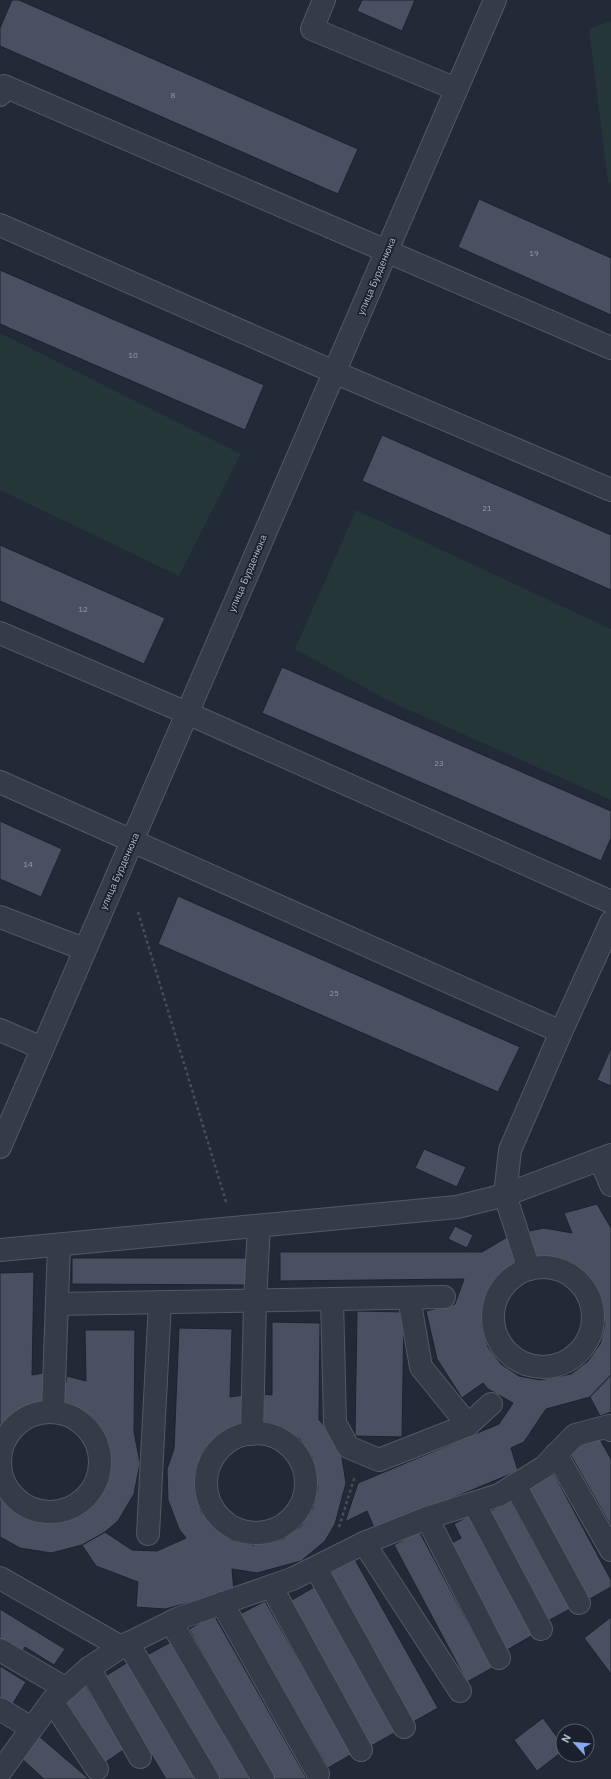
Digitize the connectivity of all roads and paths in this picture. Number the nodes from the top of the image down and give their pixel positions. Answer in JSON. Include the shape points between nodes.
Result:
{"nodes":[{"id":1,"x":324,"y":0,"type":"edge"},
{"id":2,"x":495,"y":0,"type":"edge"},
{"id":3,"x":456,"y":90,"type":"junction"},
{"id":4,"x":0,"y":95,"type":"edge"},
{"id":5,"x":0,"y":225,"type":"edge"},
{"id":6,"x":387,"y":250,"type":"junction"},
{"id":7,"x":611,"y":348,"type":"edge"},
{"id":8,"x":334,"y":372,"type":"junction"},
{"id":9,"x":611,"y":490,"type":"edge"},
{"id":10,"x":0,"y":633,"type":"edge"},
{"id":11,"x":187,"y":712,"type":"junction"},
{"id":12,"x":0,"y":782,"type":"edge"},
{"id":13,"x":131,"y":842,"type":"junction"},
{"id":14,"x":611,"y":902,"type":"edge"},
{"id":15,"x":138,"y":912,"type":"dead end"},
{"id":16,"x":0,"y":917,"type":"edge"},
{"id":17,"x":611,"y":922,"type":"edge"},
{"id":18,"x":84,"y":949,"type":"junction"},
{"id":19,"x":0,"y":1030,"type":"edge"},
{"id":20,"x":561,"y":1032,"type":"junction"},
{"id":21,"x":42,"y":1048,"type":"junction"},
{"id":22,"x":0,"y":1147,"type":"edge"},
{"id":23,"x":606,"y":1157,"type":"edge"},
{"id":24,"x":611,"y":1185,"type":"edge"},
{"id":25,"x":505,"y":1196,"type":"junction"},
{"id":26,"x":259,"y":1226,"type":"junction"},
{"id":27,"x":234,"y":1228,"type":"junction"},
{"id":28,"x":59,"y":1245,"type":"junction"},
{"id":29,"x":0,"y":1250,"type":"edge"},
{"id":30,"x":529,"y":1269,"type":"junction"},
{"id":31,"x":444,"y":1297,"type":"dead end"},
{"id":32,"x":409,"y":1298,"type":"junction"},
{"id":33,"x":332,"y":1299,"type":"junction"},
{"id":34,"x":255,"y":1301,"type":"junction"},
{"id":35,"x":160,"y":1302,"type":"junction"},
{"id":36,"x":57,"y":1304,"type":"junction"},
{"id":37,"x":491,"y":1404,"type":"dead end"},
{"id":38,"x":53,"y":1412,"type":"junction"},
{"id":39,"x":468,"y":1425,"type":"junction"},
{"id":40,"x":611,"y":1430,"type":"edge"},
{"id":41,"x":252,"y":1434,"type":"junction"},
{"id":42,"x":362,"y":1453,"type":"junction"},
{"id":43,"x":556,"y":1454,"type":"junction"},
{"id":44,"x":515,"y":1485,"type":"junction"},
{"id":45,"x":474,"y":1503,"type":"junction"},
{"id":46,"x":427,"y":1518,"type":"junction"},
{"id":47,"x":148,"y":1534,"type":"dead end"},
{"id":48,"x":364,"y":1543,"type":"junction"},
{"id":49,"x":611,"y":1550,"type":"edge"},
{"id":50,"x":316,"y":1568,"type":"junction"},
{"id":51,"x":0,"y":1578,"type":"edge"},
{"id":52,"x":271,"y":1586,"type":"junction"},
{"id":53,"x":222,"y":1603,"type":"junction"},
{"id":54,"x":579,"y":1603,"type":"dead end"},
{"id":55,"x":171,"y":1622,"type":"junction"},
{"id":56,"x":541,"y":1629,"type":"dead end"},
{"id":57,"x":124,"y":1645,"type":"junction"},
{"id":58,"x":0,"y":1650,"type":"edge"},
{"id":59,"x":499,"y":1658,"type":"dead end"},
{"id":60,"x":88,"y":1668,"type":"junction"},
{"id":61,"x":460,"y":1691,"type":"dead end"},
{"id":62,"x":59,"y":1695,"type":"junction"},
{"id":63,"x":0,"y":1710,"type":"edge"},
{"id":64,"x":404,"y":1726,"type":"dead end"},
{"id":65,"x":31,"y":1728,"type":"junction"},
{"id":66,"x":361,"y":1750,"type":"dead end"},
{"id":67,"x":140,"y":1757,"type":"dead end"},
{"id":68,"x":97,"y":1769,"type":"dead end"},
{"id":69,"x":0,"y":1772,"type":"edge"},
{"id":70,"x":318,"y":1774,"type":"dead end"},
{"id":71,"x":8,"y":1779,"type":"edge"},
{"id":72,"x":208,"y":1779,"type":"edge"},
{"id":73,"x":262,"y":1779,"type":"edge"}],
"edges":[{"from":1,"to":3,"type":"street","via":[[312,29]]},
{"from":2,"to":3,"type":"street","name":"улица Бурденюка"},
{"from":3,"to":6,"type":"street","name":"улица Бурденюка"},
{"from":4,"to":6,"type":"street","via":[[4,86]]},
{"from":5,"to":8,"type":"street"},
{"from":6,"to":7,"type":"street"},
{"from":6,"to":8,"type":"street","name":"улица Бурденюка"},
{"from":8,"to":9,"type":"street"},
{"from":8,"to":11,"type":"street","name":"улица Бурденюка"},
{"from":10,"to":11,"type":"street"},
{"from":11,"to":13,"type":"street","name":"улица Бурденюка"},
{"from":11,"to":14,"type":"street"},
{"from":12,"to":13,"type":"street"},
{"from":13,"to":18,"type":"street","name":"улица Бурденюка"},
{"from":13,"to":20,"type":"street"},
{"from":15,"to":27,"type":"path"},
{"from":16,"to":18,"type":"street"},
{"from":17,"to":20,"type":"street"},
{"from":18,"to":21,"type":"street","name":"улица Бурденюка"},
{"from":19,"to":21,"type":"street"},
{"from":20,"to":25,"type":"street","via":[[510,1150]]},
{"from":21,"to":22,"type":"street","name":"улица Бурденюка"},
{"from":23,"to":24,"type":"street"},
{"from":23,"to":25,"type":"street"},
{"from":25,"to":26,"type":"street","via":[[457,1207]]},
{"from":25,"to":30,"type":"street"},
{"from":26,"to":27,"type":"street"},
{"from":26,"to":34,"type":"street"},
{"from":27,"to":28,"type":"street"},
{"from":28,"to":29,"type":"street"},
{"from":28,"to":36,"type":"street"},
{"from":30,"to":30,"type":"street","via":[[511,1278],[499,1292],[493,1308],[493,1326],[499,1343],[511,1356],[526,1365],[543,1368],[560,1365],[584,1347],[592,1331],[593,1313],[587,1292],[576,1279],[561,1270],[546,1267]]},
{"from":31,"to":32,"type":"street"},
{"from":32,"to":33,"type":"street"},
{"from":32,"to":39,"type":"street","via":[[421,1367]]},
{"from":33,"to":34,"type":"street"},
{"from":33,"to":42,"type":"street","via":[[335,1423],[348,1447]]},
{"from":34,"to":35,"type":"street"},
{"from":34,"to":41,"type":"street"},
{"from":35,"to":36,"type":"street"},
{"from":35,"to":47,"type":"street"},
{"from":36,"to":38,"type":"street"},
{"from":37,"to":39,"type":"street"},
{"from":38,"to":38,"type":"street","via":[[33,1415],[18,1423],[7,1437],[0,1453],[0,1471],[6,1487],[18,1501],[32,1509],[50,1512],[72,1506],[90,1492],[98,1476],[100,1458],[94,1437],[83,1424],[67,1415]]},
{"from":39,"to":42,"type":"street","via":[[379,1460]]},
{"from":40,"to":43,"type":"street","via":[[608,1426],[575,1435]]},
{"from":41,"to":41,"type":"street","via":[[239,1435],[224,1444],[213,1457],[206,1474],[206,1491],[212,1508],[224,1521],[239,1530],[256,1533],[273,1530],[297,1512],[305,1496],[306,1479],[300,1458],[289,1444],[274,1435]]},
{"from":42,"to":48,"type":"path","via":[[338,1529]]},
{"from":43,"to":44,"type":"street","via":[[544,1467]]},
{"from":43,"to":49,"type":"street"},
{"from":44,"to":45,"type":"street","via":[[499,1495]]},
{"from":44,"to":54,"type":"street"},
{"from":45,"to":46,"type":"street"},
{"from":45,"to":56,"type":"street"},
{"from":46,"to":48,"type":"street"},
{"from":46,"to":59,"type":"street"},
{"from":48,"to":50,"type":"street"},
{"from":48,"to":61,"type":"street"},
{"from":50,"to":52,"type":"street"},
{"from":50,"to":64,"type":"street"},
{"from":51,"to":57,"type":"street"},
{"from":52,"to":53,"type":"street"},
{"from":52,"to":66,"type":"street"},
{"from":53,"to":55,"type":"street"},
{"from":53,"to":70,"type":"street"},
{"from":55,"to":57,"type":"street"},
{"from":55,"to":73,"type":"street"},
{"from":57,"to":60,"type":"street"},
{"from":57,"to":72,"type":"street"},
{"from":58,"to":62,"type":"street"},
{"from":60,"to":62,"type":"street"},
{"from":60,"to":67,"type":"street"},
{"from":62,"to":65,"type":"street"},
{"from":62,"to":68,"type":"street"},
{"from":63,"to":65,"type":"street"},
{"from":65,"to":69,"type":"street"},
{"from":69,"to":71,"type":"street"}]}
